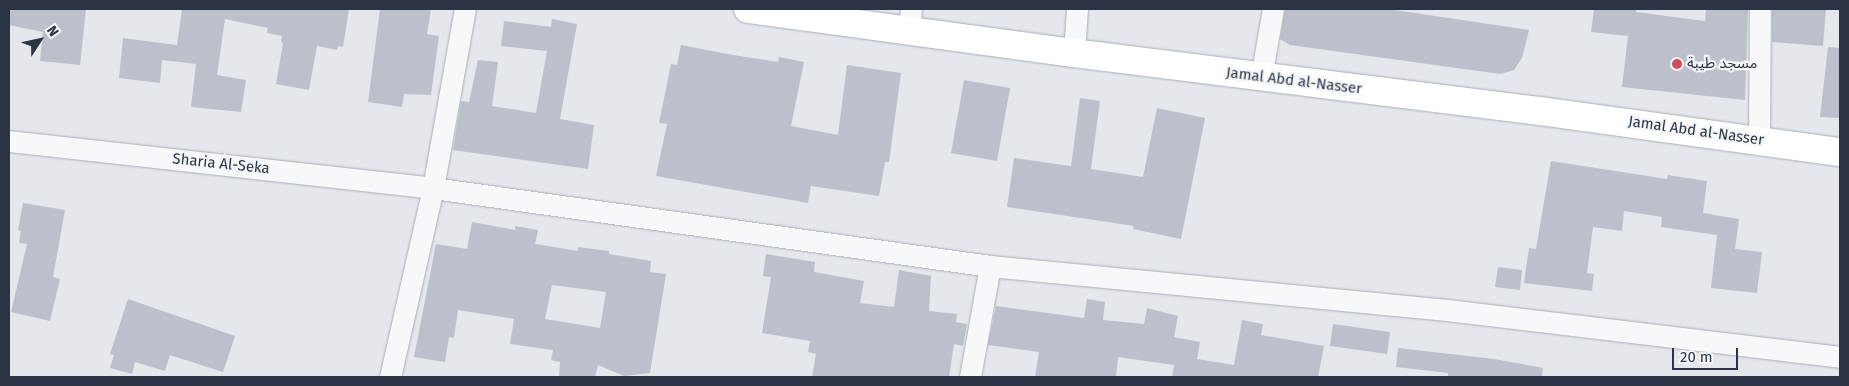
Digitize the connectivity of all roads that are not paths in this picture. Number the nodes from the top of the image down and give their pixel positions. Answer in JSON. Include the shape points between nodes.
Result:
{"nodes":[{"id":1,"x":465,"y":9,"type":"edge"},
{"id":2,"x":748,"y":9,"type":"edge"},
{"id":3,"x":1077,"y":9,"type":"edge"},
{"id":4,"x":1273,"y":9,"type":"edge"},
{"id":5,"x":1760,"y":9,"type":"edge"},
{"id":6,"x":910,"y":20,"type":"edge"},
{"id":7,"x":1074,"y":53,"type":"junction"},
{"id":8,"x":1261,"y":77,"type":"junction"},
{"id":9,"x":1758,"y":139,"type":"junction"},
{"id":10,"x":9,"y":140,"type":"edge"},
{"id":11,"x":1840,"y":152,"type":"edge"},
{"id":12,"x":433,"y":188,"type":"junction"},
{"id":13,"x":990,"y":266,"type":"junction"},
{"id":14,"x":1840,"y":356,"type":"edge"},
{"id":15,"x":390,"y":377,"type":"edge"},
{"id":16,"x":970,"y":377,"type":"edge"}],
"edges":[{"from":1,"to":12,"type":"street"},
{"from":2,"to":6,"type":"main road","name":"Jamal Abd al-Nasser"},
{"from":3,"to":7,"type":"street"},
{"from":4,"to":8,"type":"street"},
{"from":5,"to":9,"type":"street"},
{"from":6,"to":7,"type":"main road","name":"Jamal Abd al-Nasser"},
{"from":7,"to":8,"type":"main road","name":"Jamal Abd al-Nasser"},
{"from":8,"to":9,"type":"main road","name":"Jamal Abd al-Nasser"},
{"from":9,"to":11,"type":"main road","name":"Jamal Abd al-Nasser"},
{"from":10,"to":12,"type":"street","name":"Sharia Al-Seka"},
{"from":12,"to":13,"type":"street","name":"Sharia Al-Seka"},
{"from":12,"to":15,"type":"street"},
{"from":13,"to":14,"type":"street","name":"Sharia Al-Seka","via":[[1447,310]]},
{"from":13,"to":16,"type":"street"}]}
